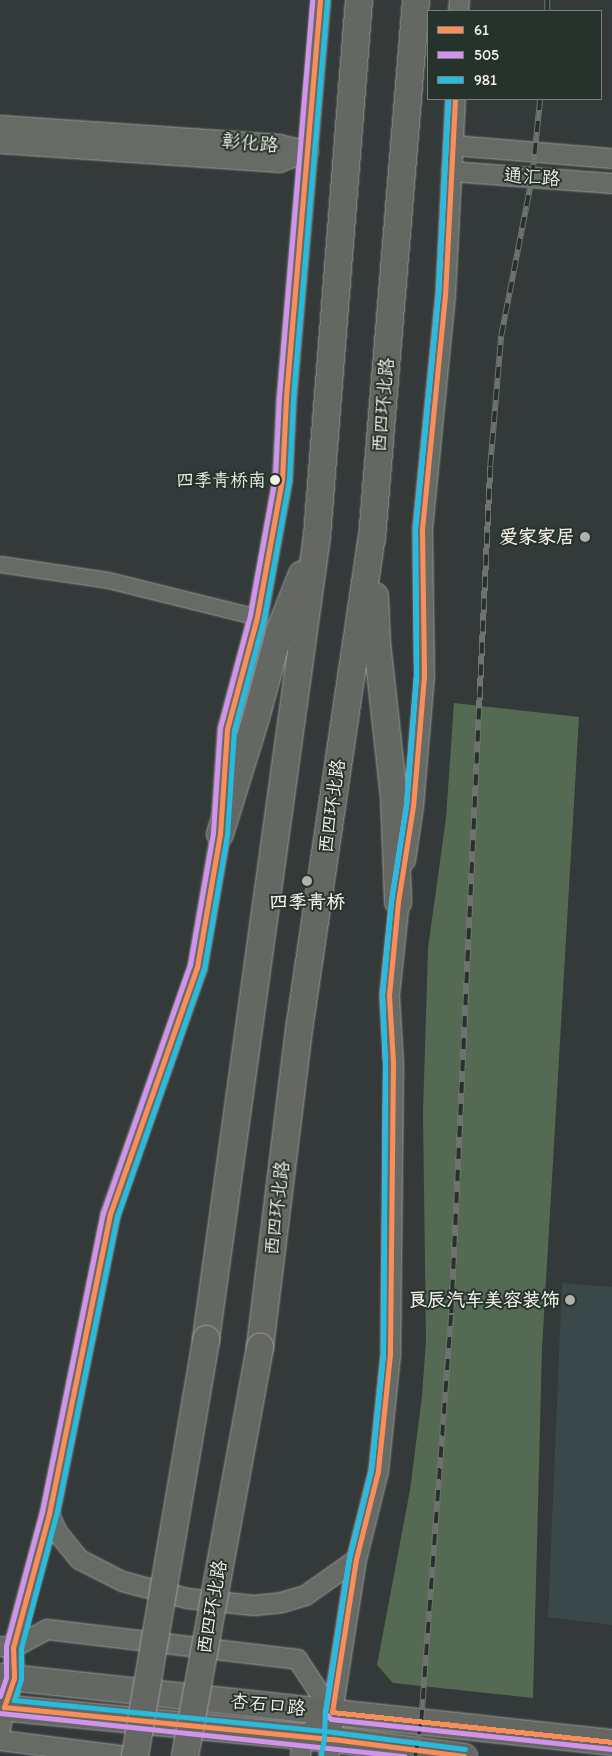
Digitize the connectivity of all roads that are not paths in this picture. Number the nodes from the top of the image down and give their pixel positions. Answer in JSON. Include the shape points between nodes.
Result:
{"nodes":[{"id":1,"x":320,"y":0,"type":"edge"},
{"id":2,"x":359,"y":0,"type":"edge"},
{"id":3,"x":416,"y":0,"type":"edge"},
{"id":4,"x":455,"y":100,"type":"edge"},
{"id":5,"x":0,"y":125,"type":"edge"},
{"id":6,"x":0,"y":142,"type":"edge"},
{"id":7,"x":453,"y":146,"type":"junction"},
{"id":8,"x":308,"y":151,"type":"junction"},
{"id":9,"x":612,"y":158,"type":"edge"},
{"id":10,"x":451,"y":171,"type":"junction"},
{"id":11,"x":612,"y":183,"type":"edge"},
{"id":12,"x":317,"y":536,"type":"junction"},
{"id":13,"x":372,"y":538,"type":"junction"},
{"id":14,"x":0,"y":564,"type":"edge"},
{"id":15,"x":257,"y":617,"type":"junction"},
{"id":16,"x":220,"y":834,"type":"junction"},
{"id":17,"x":398,"y":902,"type":"junction"},
{"id":18,"x":49,"y":1514,"type":"junction"},
{"id":19,"x":356,"y":1559,"type":"junction"},
{"id":20,"x":7,"y":1647,"type":"edge"},
{"id":21,"x":7,"y":1677,"type":"edge"},
{"id":22,"x":332,"y":1712,"type":"junction"},
{"id":23,"x":1,"y":1714,"type":"edge"},
{"id":24,"x":0,"y":1740,"type":"edge"},
{"id":25,"x":612,"y":1742,"type":"edge"},
{"id":26,"x":316,"y":1749,"type":"edge"},
{"id":27,"x":127,"y":1756,"type":"edge"},
{"id":28,"x":134,"y":1756,"type":"edge"},
{"id":29,"x":185,"y":1756,"type":"edge"},
{"id":30,"x":464,"y":1756,"type":"edge"}],
"edges":[{"from":1,"to":8,"type":"street"},
{"from":2,"to":12,"type":"highway"},
{"from":3,"to":13,"type":"highway","name":"西四环北路"},
{"from":4,"to":7,"type":"street"},
{"from":5,"to":8,"type":"street","name":"彰化路","via":[[278,144]]},
{"from":6,"to":8,"type":"street","name":"彰化路","via":[[279,162]]},
{"from":7,"to":9,"type":"street","name":"通汇路"},
{"from":7,"to":10,"type":"street"},
{"from":8,"to":15,"type":"street","via":[[282,479]]},
{"from":10,"to":11,"type":"street","name":"通汇路"},
{"from":10,"to":17,"type":"street","via":[[445,295],[422,529],[424,676],[413,806]]},
{"from":12,"to":16,"type":"highway","via":[[279,632]]},
{"from":12,"to":28,"type":"highway","bridge":true,"via":[[206,1339]]},
{"from":13,"to":17,"type":"highway","via":[[377,644],[394,796]]},
{"from":13,"to":29,"type":"highway","name":"西四环北路","bridge":true,"via":[[300,1023],[260,1347]]},
{"from":14,"to":15,"type":"street","via":[[108,580]]},
{"from":15,"to":16,"type":"street","via":[[227,729]]},
{"from":16,"to":18,"type":"street","via":[[197,967],[110,1214]]},
{"from":17,"to":19,"type":"street","via":[[389,995],[393,1063],[390,1354],[378,1471]]},
{"from":18,"to":19,"type":"street","via":[[57,1532],[79,1559],[122,1581],[187,1598],[254,1605],[281,1602],[305,1596]]},
{"from":18,"to":20,"type":"street"},
{"from":19,"to":22,"type":"street"},
{"from":20,"to":21,"type":"street"},
{"from":20,"to":22,"type":"street","via":[[47,1629],[297,1659]]},
{"from":21,"to":22,"type":"main road","name":"杏石口路"},
{"from":21,"to":23,"type":"street"},
{"from":22,"to":25,"type":"main road","name":"杏石口路"},
{"from":22,"to":26,"type":"street"},
{"from":22,"to":26,"type":"street"},
{"from":23,"to":26,"type":"main road","name":"杏石口路"},
{"from":24,"to":27,"type":"street"},
{"from":26,"to":30,"type":"main road","name":"杏石口路"}]}
